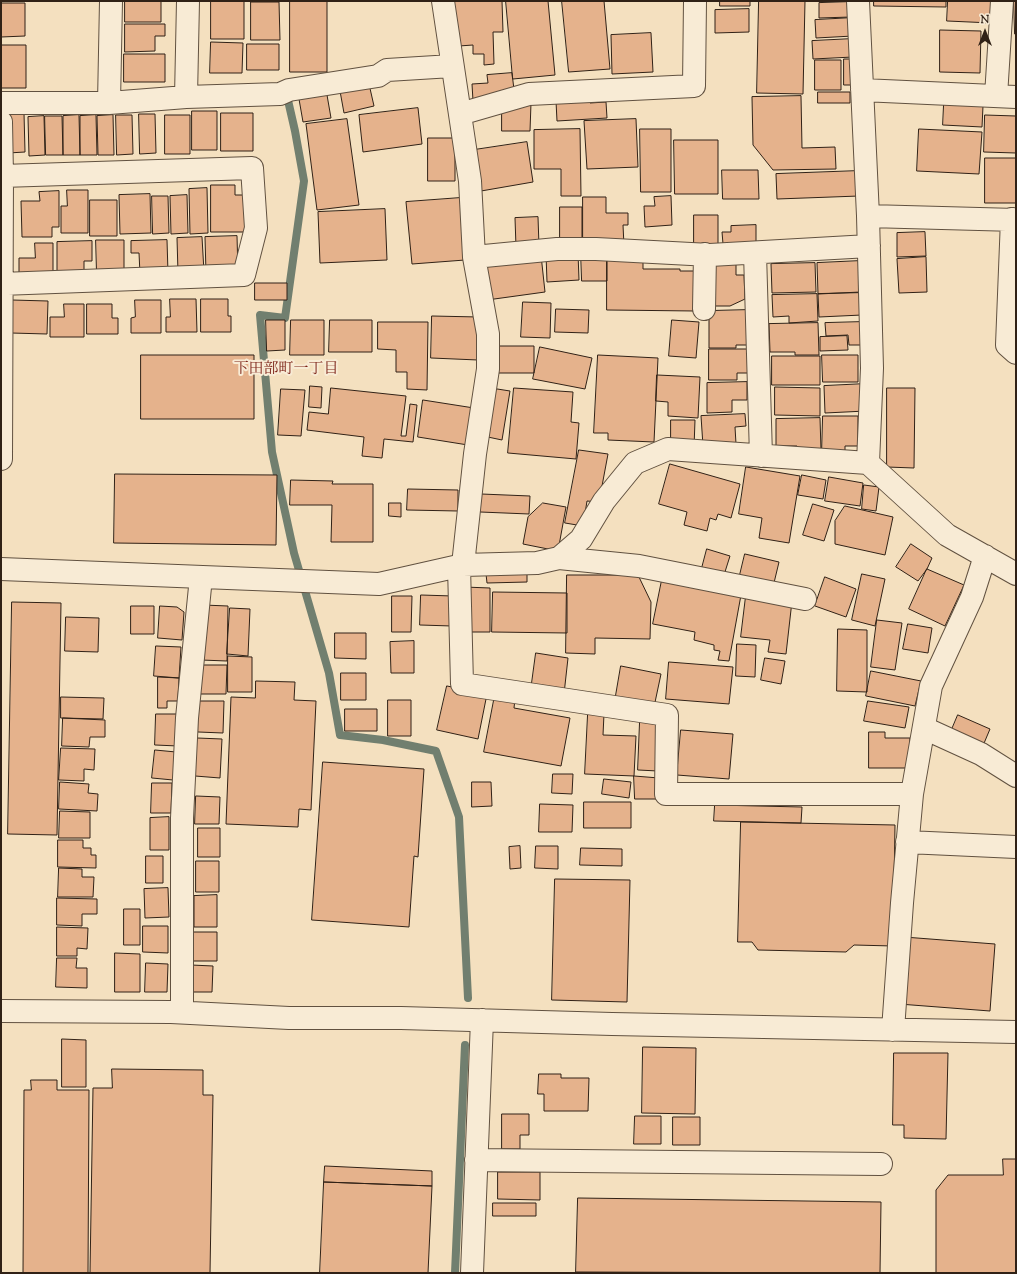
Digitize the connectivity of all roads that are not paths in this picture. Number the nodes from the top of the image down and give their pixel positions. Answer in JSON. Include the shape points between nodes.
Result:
{"nodes":[{"id":1,"x":111,"y":1,"type":"edge"},
{"id":2,"x":188,"y":1,"type":"edge"},
{"id":3,"x":443,"y":1,"type":"edge"},
{"id":4,"x":695,"y":1,"type":"edge"},
{"id":5,"x":858,"y":1,"type":"edge"},
{"id":6,"x":1002,"y":1,"type":"edge"},
{"id":7,"x":452,"y":66,"type":"junction"},
{"id":8,"x":862,"y":90,"type":"junction"},
{"id":9,"x":186,"y":97,"type":"junction"},
{"id":10,"x":1006,"y":97,"type":"edge"},
{"id":11,"x":1,"y":103,"type":"edge"},
{"id":12,"x":109,"y":103,"type":"junction"},
{"id":13,"x":460,"y":114,"type":"junction"},
{"id":14,"x":1,"y":122,"type":"edge"},
{"id":15,"x":2,"y":176,"type":"junction"},
{"id":16,"x":868,"y":216,"type":"junction"},
{"id":17,"x":1014,"y":220,"type":"edge"},
{"id":18,"x":868,"y":246,"type":"junction"},
{"id":19,"x":755,"y":253,"type":"junction"},
{"id":20,"x":705,"y":254,"type":"junction"},
{"id":21,"x":474,"y":257,"type":"junction"},
{"id":22,"x":2,"y":284,"type":"edge"},
{"id":23,"x":704,"y":309,"type":"dead end"},
{"id":24,"x":1016,"y":353,"type":"edge"},
{"id":25,"x":761,"y":456,"type":"junction"},
{"id":26,"x":1,"y":459,"type":"edge"},
{"id":27,"x":868,"y":464,"type":"junction"},
{"id":28,"x":985,"y":556,"type":"junction"},
{"id":29,"x":559,"y":558,"type":"junction"},
{"id":30,"x":461,"y":565,"type":"junction"},
{"id":31,"x":1,"y":569,"type":"edge"},
{"id":32,"x":1016,"y":574,"type":"edge"},
{"id":33,"x":201,"y":577,"type":"junction"},
{"id":34,"x":805,"y":599,"type":"dead end"},
{"id":35,"x":924,"y":728,"type":"junction"},
{"id":36,"x":1016,"y":776,"type":"edge"},
{"id":37,"x":912,"y":794,"type":"junction"},
{"id":38,"x":907,"y":842,"type":"junction"},
{"id":39,"x":1016,"y":847,"type":"edge"},
{"id":40,"x":1,"y":1011,"type":"edge"},
{"id":41,"x":182,"y":1012,"type":"junction"},
{"id":42,"x":482,"y":1020,"type":"junction"},
{"id":43,"x":893,"y":1030,"type":"junction"},
{"id":44,"x":1016,"y":1032,"type":"edge"},
{"id":45,"x":476,"y":1160,"type":"junction"},
{"id":46,"x":881,"y":1164,"type":"dead end"},
{"id":47,"x":472,"y":1273,"type":"edge"}],
"edges":[{"from":1,"to":12,"type":"street"},
{"from":2,"to":9,"type":"street"},
{"from":3,"to":7,"type":"street"},
{"from":4,"to":13,"type":"street","via":[[694,86],[529,94]]},
{"from":5,"to":8,"type":"street"},
{"from":6,"to":10,"type":"street"},
{"from":7,"to":9,"type":"street","via":[[387,70],[378,76],[289,90],[280,94]]},
{"from":7,"to":13,"type":"street"},
{"from":8,"to":10,"type":"street"},
{"from":8,"to":16,"type":"street"},
{"from":9,"to":12,"type":"street"},
{"from":11,"to":12,"type":"street"},
{"from":13,"to":21,"type":"street","via":[[470,181]]},
{"from":14,"to":15,"type":"street"},
{"from":15,"to":22,"type":"street"},
{"from":15,"to":22,"type":"street","via":[[252,168],[256,228],[244,275]]},
{"from":16,"to":17,"type":"street"},
{"from":16,"to":18,"type":"street"},
{"from":17,"to":24,"type":"street","via":[[1007,344]]},
{"from":18,"to":19,"type":"street"},
{"from":18,"to":27,"type":"street","via":[[872,368]]},
{"from":19,"to":20,"type":"street"},
{"from":19,"to":25,"type":"street"},
{"from":20,"to":21,"type":"street","via":[[557,249]]},
{"from":20,"to":23,"type":"street"},
{"from":21,"to":30,"type":"street","via":[[488,334],[488,369]]},
{"from":22,"to":26,"type":"street"},
{"from":25,"to":27,"type":"street"},
{"from":25,"to":29,"type":"street","via":[[668,449],[635,463],[604,501],[581,539]]},
{"from":27,"to":28,"type":"street","via":[[947,535]]},
{"from":28,"to":32,"type":"street"},
{"from":28,"to":35,"type":"street","via":[[972,597],[931,686]]},
{"from":29,"to":30,"type":"street","via":[[537,563]]},
{"from":29,"to":34,"type":"street","via":[[639,566]]},
{"from":30,"to":33,"type":"street","via":[[379,584]]},
{"from":30,"to":37,"type":"street","via":[[462,684],[667,715],[666,794]]},
{"from":31,"to":33,"type":"street"},
{"from":33,"to":41,"type":"street","via":[[187,718],[182,818]]},
{"from":35,"to":36,"type":"street","via":[[981,754]]},
{"from":35,"to":37,"type":"street"},
{"from":37,"to":38,"type":"street"},
{"from":38,"to":39,"type":"street"},
{"from":38,"to":43,"type":"street"},
{"from":40,"to":41,"type":"street"},
{"from":41,"to":42,"type":"street","via":[[289,1018]]},
{"from":42,"to":43,"type":"street"},
{"from":42,"to":45,"type":"street"},
{"from":43,"to":44,"type":"street"},
{"from":45,"to":46,"type":"street"},
{"from":45,"to":47,"type":"street"}]}
